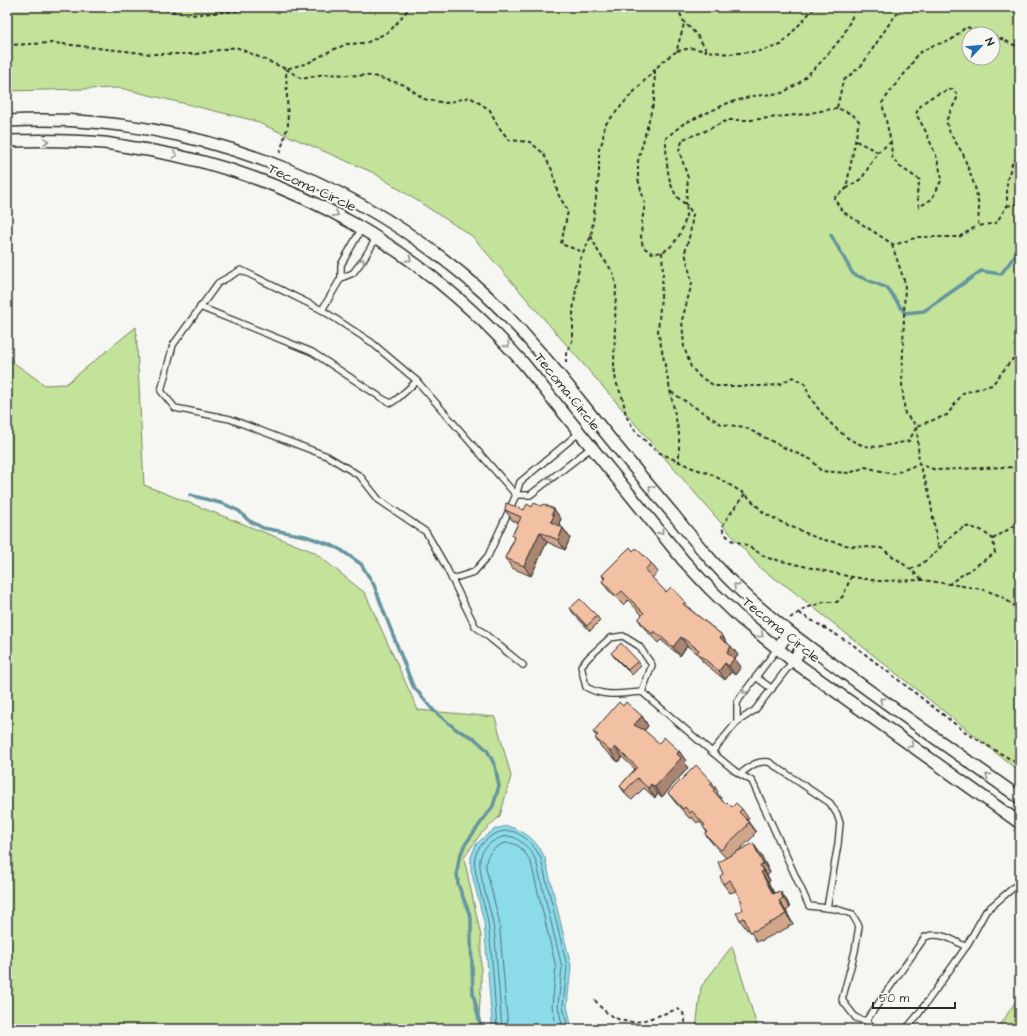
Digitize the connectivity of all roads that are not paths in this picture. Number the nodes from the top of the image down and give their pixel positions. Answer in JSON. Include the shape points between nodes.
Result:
{"nodes":[{"id":1,"x":7,"y":121,"type":"edge"},
{"id":2,"x":108,"y":124,"type":"junction"},
{"id":3,"x":7,"y":141,"type":"edge"},
{"id":4,"x":106,"y":143,"type":"junction"},
{"id":5,"x":371,"y":211,"type":"junction"},
{"id":6,"x":387,"y":221,"type":"junction"},
{"id":7,"x":362,"y":228,"type":"junction"},
{"id":8,"x":377,"y":237,"type":"junction"},
{"id":9,"x":341,"y":278,"type":"junction"},
{"id":10,"x":200,"y":307,"type":"junction"},
{"id":11,"x":322,"y":310,"type":"junction"},
{"id":12,"x":417,"y":381,"type":"junction"},
{"id":13,"x":594,"y":419,"type":"junction"},
{"id":14,"x":580,"y":432,"type":"junction"},
{"id":15,"x":608,"y":436,"type":"junction"},
{"id":16,"x":592,"y":447,"type":"junction"},
{"id":17,"x":516,"y":495,"type":"junction"},
{"id":18,"x":452,"y":579,"type":"junction"},
{"id":19,"x":789,"y":632,"type":"junction"},
{"id":20,"x":804,"y":645,"type":"junction"},
{"id":21,"x":778,"y":649,"type":"junction"},
{"id":22,"x":793,"y":661,"type":"junction"},
{"id":23,"x":522,"y":665,"type":"dead end"},
{"id":24,"x":756,"y":678,"type":"junction"},
{"id":25,"x":772,"y":689,"type":"junction"},
{"id":26,"x":642,"y":692,"type":"junction"},
{"id":27,"x":737,"y":722,"type":"junction"},
{"id":28,"x":712,"y":752,"type":"junction"},
{"id":29,"x":740,"y":774,"type":"junction"},
{"id":30,"x":1020,"y":798,"type":"edge"},
{"id":31,"x":1020,"y":823,"type":"edge"},
{"id":32,"x":1020,"y":882,"type":"edge"},
{"id":33,"x":827,"y":908,"type":"junction"},
{"id":34,"x":966,"y":947,"type":"junction"},
{"id":35,"x":866,"y":1021,"type":"junction"},
{"id":36,"x":875,"y":1029,"type":"edge"},
{"id":37,"x":906,"y":1029,"type":"edge"}],
"edges":[{"from":1,"to":2,"type":"street","name":"Tecoma Circle"},
{"from":2,"to":4,"type":"street"},
{"from":2,"to":5,"type":"street","name":"Tecoma Circle","via":[[182,136],[248,155],[316,182]]},
{"from":3,"to":4,"type":"street","name":"Tecoma Circle","one_way":true},
{"from":4,"to":7,"type":"street","name":"Tecoma Circle","one_way":true,"via":[[186,158],[231,170],[299,196]]},
{"from":5,"to":6,"type":"street","name":"Tecoma Circle"},
{"from":5,"to":7,"type":"street"},
{"from":6,"to":8,"type":"street"},
{"from":6,"to":13,"type":"street","name":"Tecoma Circle","via":[[437,254],[484,293],[539,351]]},
{"from":7,"to":8,"type":"street","name":"Tecoma Circle"},
{"from":7,"to":9,"type":"lane","via":[[341,265]]},
{"from":9,"to":8,"type":"lane","one_way":true,"via":[[353,273]]},
{"from":8,"to":14,"type":"street","name":"Tecoma Circle","one_way":true,"via":[[437,280],[497,334]]},
{"from":9,"to":11,"type":"lane"},
{"from":10,"to":11,"type":"lane","via":[[218,283],[241,270]]},
{"from":10,"to":12,"type":"lane","via":[[312,352],[391,403]]},
{"from":10,"to":18,"type":"lane","via":[[173,346],[161,391],[175,408],[230,419],[327,456],[360,476],[379,500],[426,532]]},
{"from":11,"to":12,"type":"lane","via":[[371,342]]},
{"from":12,"to":17,"type":"lane"},
{"from":13,"to":14,"type":"street"},
{"from":13,"to":15,"type":"street","name":"Tecoma Circle"},
{"from":14,"to":16,"type":"street","name":"Tecoma Circle"},
{"from":14,"to":17,"type":"lane","via":[[520,482]]},
{"from":15,"to":16,"type":"street"},
{"from":19,"to":15,"type":"street","name":"Tecoma Circle","one_way":true,"via":[[762,610],[718,567]]},
{"from":17,"to":16,"type":"lane","one_way":true,"via":[[530,495]]},
{"from":16,"to":21,"type":"street","name":"Tecoma Circle","one_way":true,"via":[[683,560],[740,618]]},
{"from":17,"to":18,"type":"lane","via":[[488,556],[474,572]]},
{"from":18,"to":23,"type":"lane","via":[[475,626]]},
{"from":19,"to":20,"type":"street","name":"Tecoma Circle"},
{"from":19,"to":21,"type":"street"},
{"from":20,"to":22,"type":"street"},
{"from":30,"to":20,"type":"street","name":"Tecoma Circle","one_way":true},
{"from":21,"to":22,"type":"street","name":"Tecoma Circle"},
{"from":21,"to":24,"type":"lane"},
{"from":22,"to":25,"type":"lane"},
{"from":22,"to":31,"type":"street","name":"Tecoma Circle","one_way":true},
{"from":24,"to":25,"type":"lane"},
{"from":24,"to":27,"type":"lane","one_way":true,"via":[[737,703]]},
{"from":25,"to":27,"type":"lane","via":[[755,710]]},
{"from":26,"to":26,"type":"lane","via":[[596,692],[586,687],[581,666],[610,638],[623,636],[639,646],[652,665]]},
{"from":26,"to":28,"type":"lane"},
{"from":27,"to":28,"type":"lane"},
{"from":28,"to":29,"type":"lane"},
{"from":29,"to":33,"type":"lane","via":[[752,781],[808,906]]},
{"from":29,"to":33,"type":"lane","via":[[757,763],[769,762],[830,803],[840,823]]},
{"from":32,"to":34,"type":"lane","via":[[986,911]]},
{"from":33,"to":35,"type":"lane","via":[[852,914],[859,926],[842,1000],[856,1018]]},
{"from":34,"to":35,"type":"lane","via":[[940,935],[931,934],[925,937]]},
{"from":34,"to":37,"type":"lane"},
{"from":35,"to":36,"type":"lane"}]}
